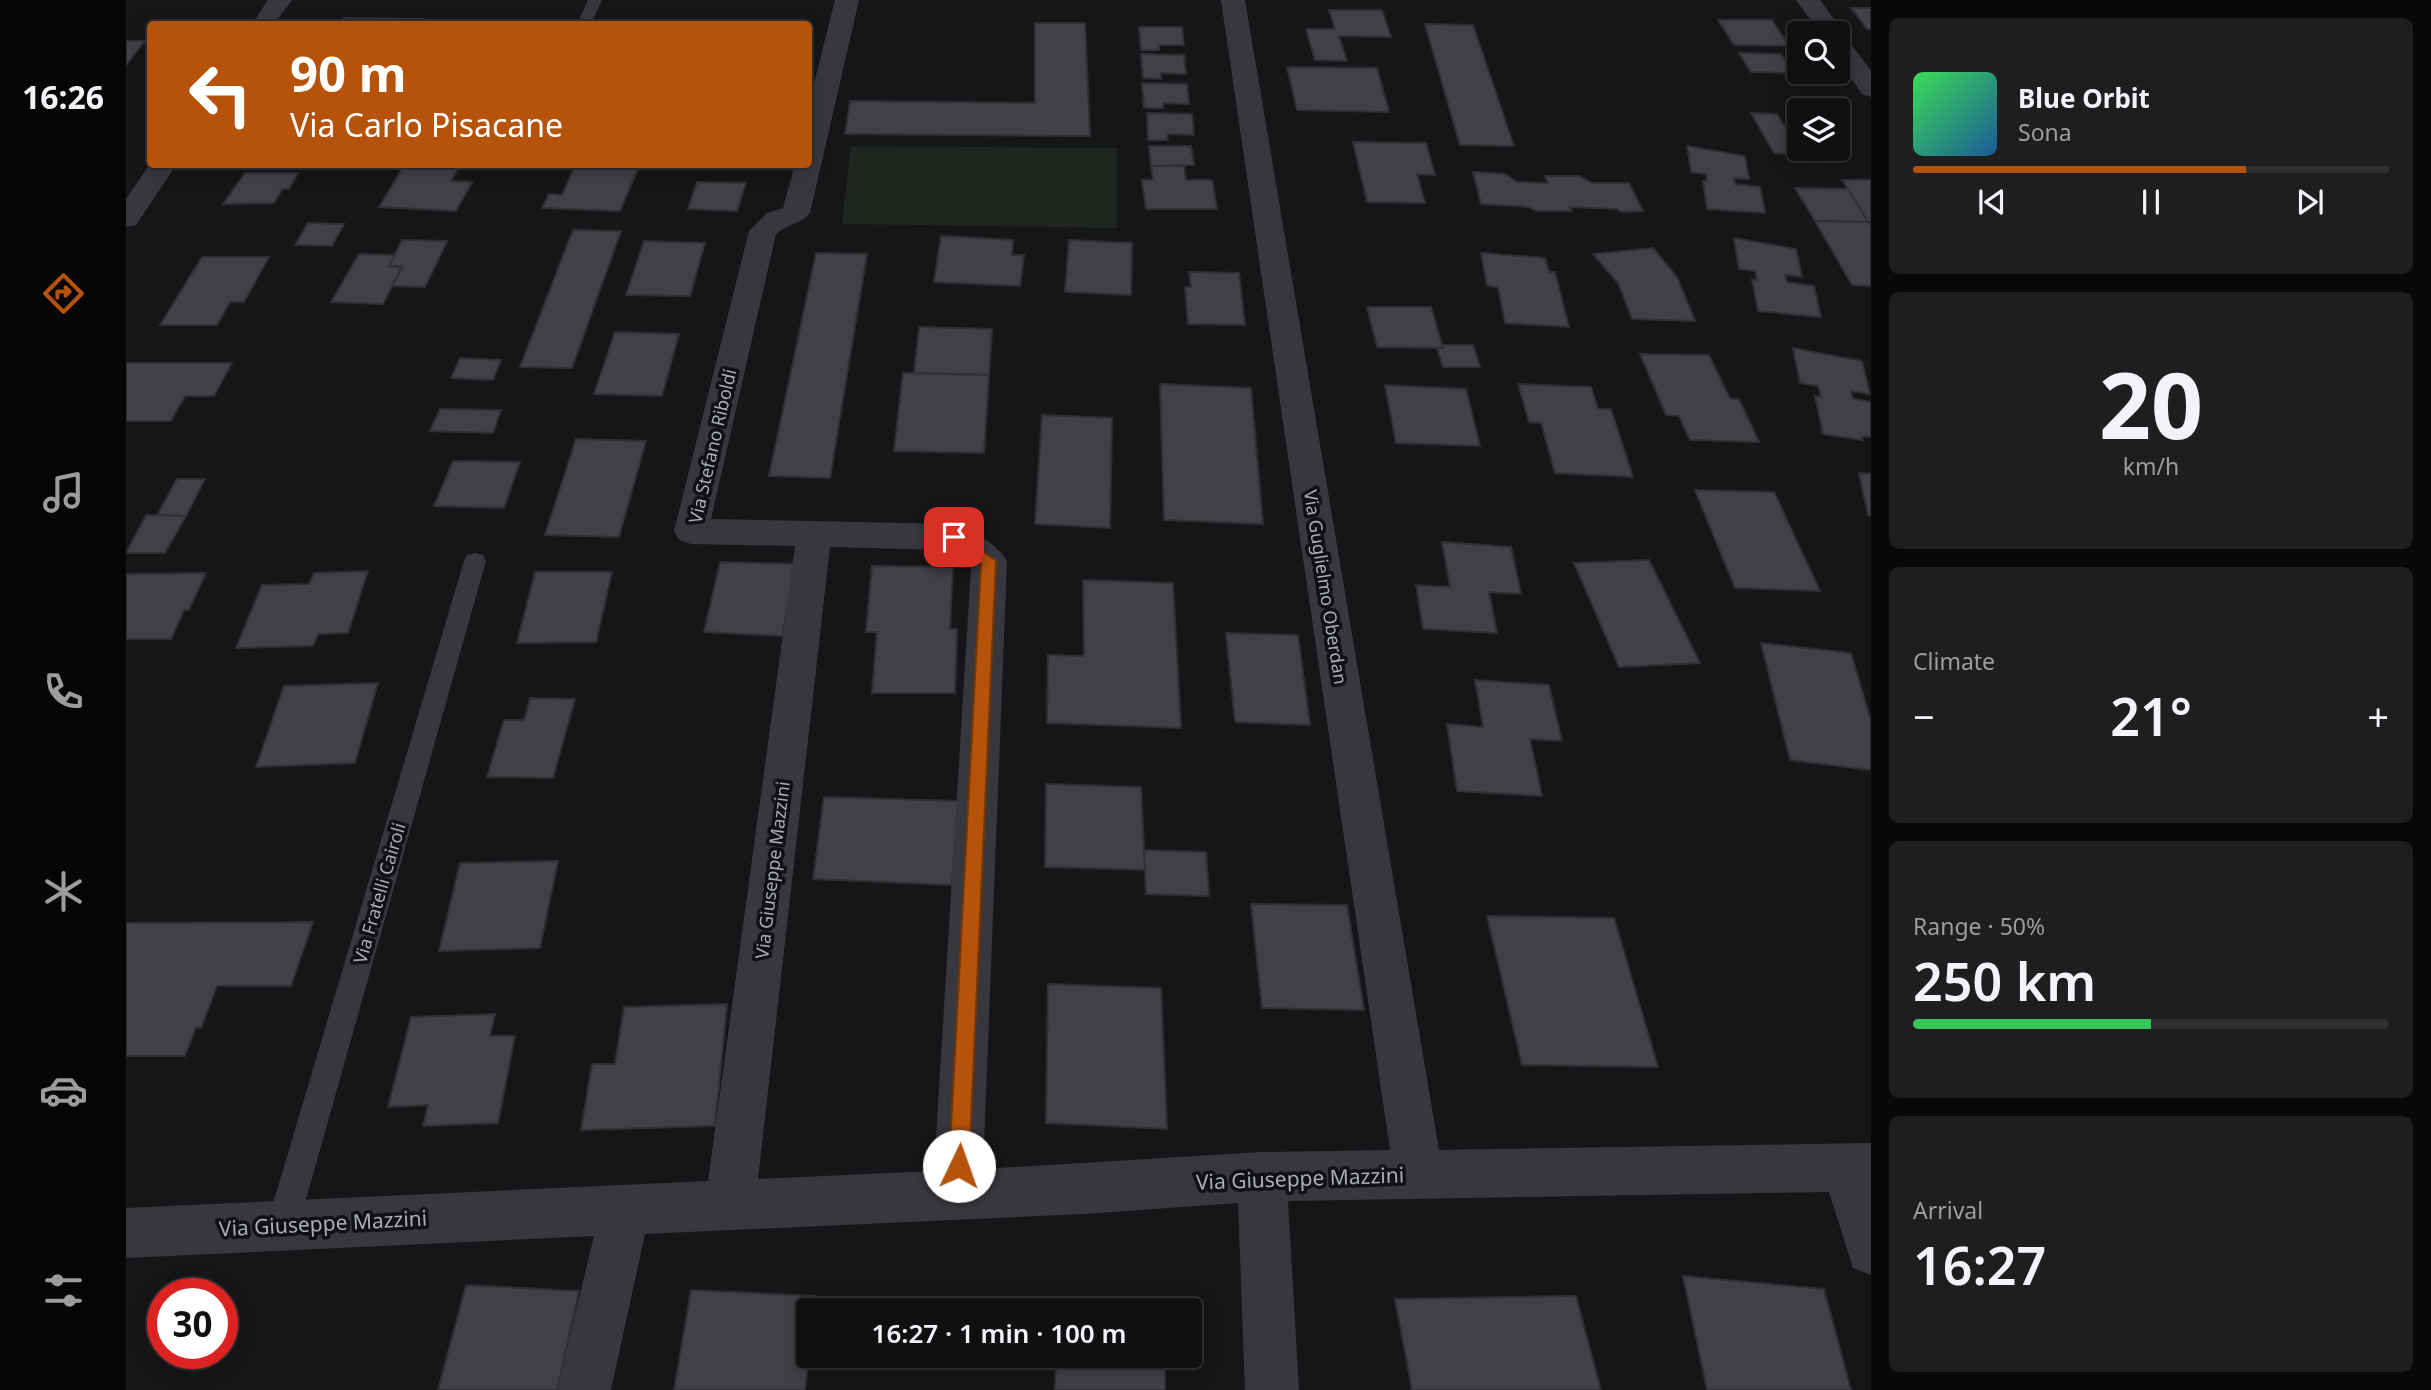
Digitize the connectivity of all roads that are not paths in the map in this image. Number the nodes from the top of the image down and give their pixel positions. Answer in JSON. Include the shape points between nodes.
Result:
{"nodes":[{"id":1,"x":280,"y":0,"type":"edge"},
{"id":2,"x":595,"y":0,"type":"edge"},
{"id":3,"x":847,"y":0,"type":"edge"},
{"id":4,"x":1233,"y":0,"type":"edge"},
{"id":5,"x":1808,"y":0,"type":"edge"},
{"id":6,"x":265,"y":21,"type":"edge"},
{"id":7,"x":585,"y":21,"type":"edge"},
{"id":8,"x":1823,"y":21,"type":"edge"},
{"id":9,"x":1850,"y":59,"type":"edge"},
{"id":10,"x":1871,"y":89,"type":"edge"},
{"id":11,"x":812,"y":146,"type":"edge"},
{"id":12,"x":161,"y":168,"type":"edge"},
{"id":13,"x":807,"y":168,"type":"edge"},
{"id":14,"x":126,"y":219,"type":"edge"},
{"id":15,"x":814,"y":535,"type":"junction"},
{"id":16,"x":475,"y":561,"type":"dead end"},
{"id":17,"x":1859,"y":1167,"type":"edge"},
{"id":18,"x":1418,"y":1173,"type":"junction"},
{"id":19,"x":1262,"y":1177,"type":"junction"},
{"id":20,"x":957,"y":1194,"type":"junction"},
{"id":21,"x":730,"y":1206,"type":"junction"},
{"id":22,"x":625,"y":1210,"type":"junction"},
{"id":23,"x":283,"y":1224,"type":"junction"},
{"id":24,"x":126,"y":1233,"type":"edge"},
{"id":25,"x":1871,"y":1250,"type":"edge"},
{"id":26,"x":584,"y":1390,"type":"edge"},
{"id":27,"x":1272,"y":1390,"type":"edge"}],
"edges":[{"from":1,"to":6,"type":"street"},
{"from":2,"to":7,"type":"lane"},
{"from":3,"to":11,"type":"street","name":"Via Stefano Riboldi"},
{"from":4,"to":18,"type":"street","name":"Via Guglielmo Oberdan"},
{"from":5,"to":8,"type":"street"},
{"from":9,"to":10,"type":"street"},
{"from":12,"to":14,"type":"street"},
{"from":13,"to":15,"type":"street","name":"Via Stefano Riboldi","via":[[796,212],[762,231],[691,531]]},
{"from":15,"to":20,"type":"street","name":"Via Stefano Riboldi","via":[[954,537],[989,561]]},
{"from":15,"to":21,"type":"street","name":"Via Giuseppe Mazzini"},
{"from":16,"to":23,"type":"lane","name":"Via Fratelli Cairoli"},
{"from":17,"to":18,"type":"street","name":"Via Giuseppe Mazzini"},
{"from":17,"to":25,"type":"street"},
{"from":18,"to":19,"type":"street","name":"Via Giuseppe Mazzini"},
{"from":19,"to":20,"type":"street","name":"Via Giuseppe Mazzini"},
{"from":19,"to":27,"type":"street"},
{"from":20,"to":21,"type":"street","name":"Via Giuseppe Mazzini"},
{"from":21,"to":22,"type":"street","name":"Via Giuseppe Mazzini"},
{"from":22,"to":23,"type":"street","name":"Via Giuseppe Mazzini"},
{"from":22,"to":26,"type":"street"},
{"from":23,"to":24,"type":"street","name":"Via Giuseppe Mazzini"}]}
